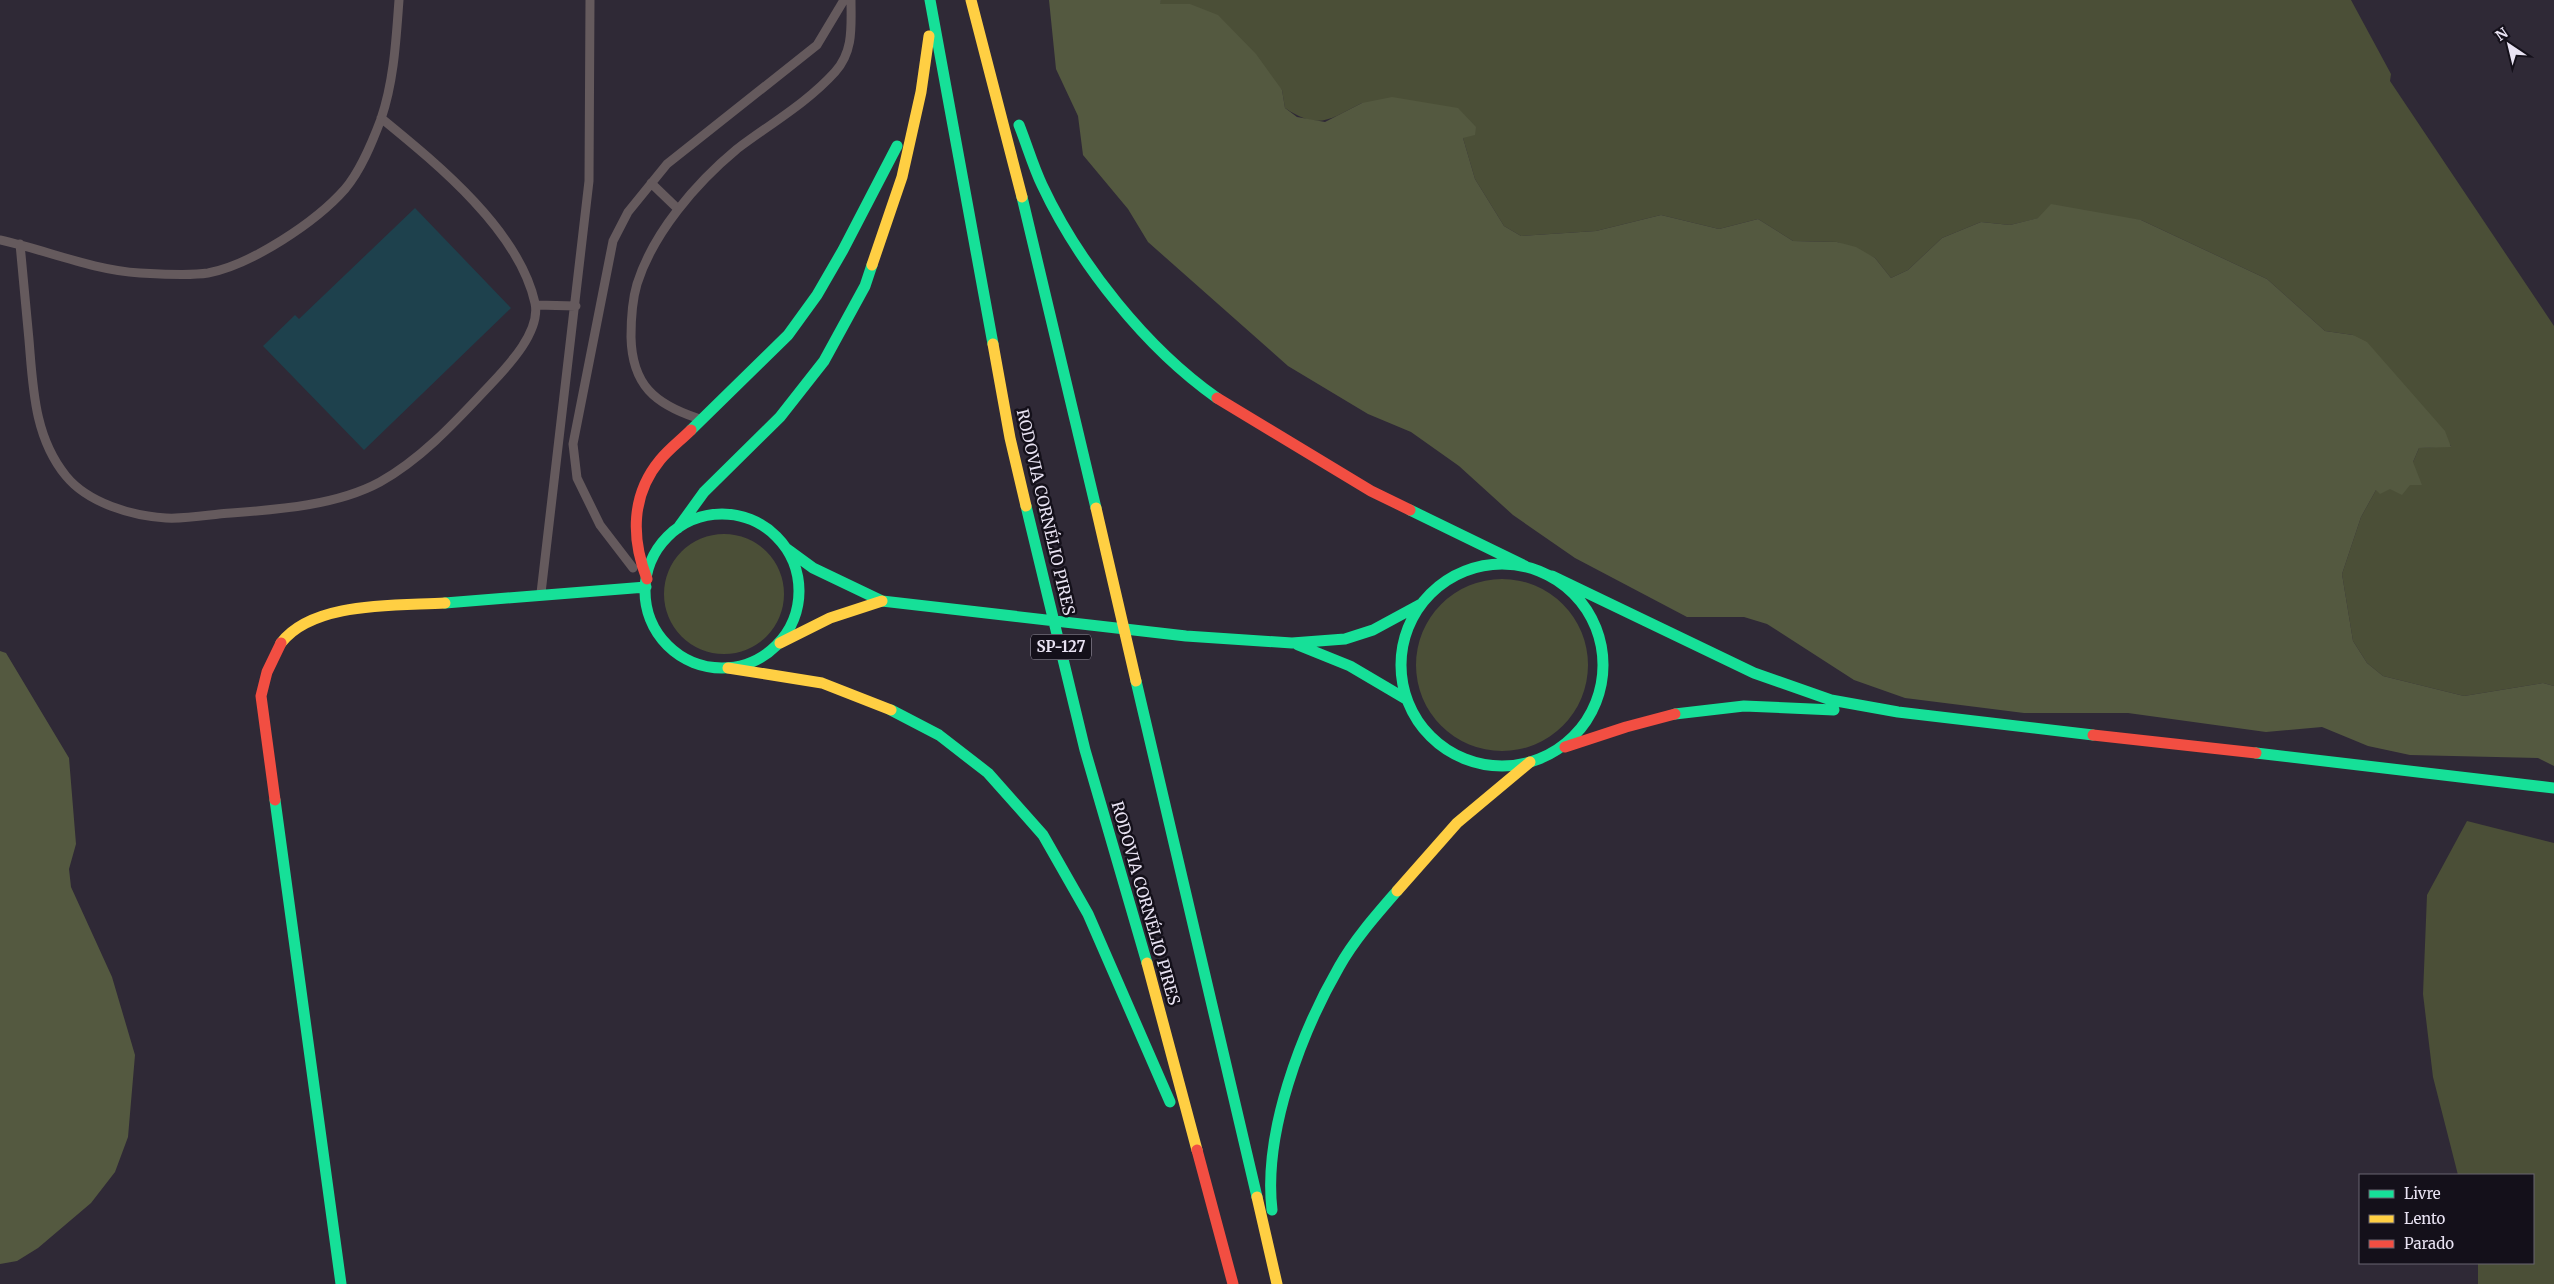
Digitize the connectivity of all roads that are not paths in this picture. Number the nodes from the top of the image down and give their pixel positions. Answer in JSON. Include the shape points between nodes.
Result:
{"nodes":[{"id":1,"x":399,"y":0,"type":"edge"},
{"id":2,"x":590,"y":0,"type":"edge"},
{"id":3,"x":844,"y":0,"type":"edge"},
{"id":4,"x":851,"y":0,"type":"edge"},
{"id":5,"x":929,"y":0,"type":"edge"},
{"id":6,"x":972,"y":0,"type":"edge"},
{"id":7,"x":921,"y":92,"type":"junction"},
{"id":8,"x":1008,"y":97,"type":"dead end"},
{"id":9,"x":1015,"y":115,"type":"dead end"},
{"id":10,"x":381,"y":118,"type":"junction"},
{"id":11,"x":651,"y":183,"type":"junction"},
{"id":12,"x":678,"y":209,"type":"junction"},
{"id":13,"x":0,"y":240,"type":"edge"},
{"id":14,"x":20,"y":244,"type":"junction"},
{"id":15,"x":536,"y":305,"type":"junction"},
{"id":16,"x":576,"y":306,"type":"junction"},
{"id":17,"x":702,"y":420,"type":"junction"},
{"id":18,"x":560,"y":443,"type":"junction"},
{"id":19,"x":573,"y":444,"type":"junction"},
{"id":20,"x":678,"y":528,"type":"junction"},
{"id":21,"x":787,"y":549,"type":"junction"},
{"id":22,"x":1524,"y":566,"type":"junction"},
{"id":23,"x":1552,"y":576,"type":"junction"},
{"id":24,"x":646,"y":584,"type":"junction"},
{"id":25,"x":541,"y":596,"type":"junction"},
{"id":26,"x":882,"y":601,"type":"junction"},
{"id":27,"x":1420,"y":604,"type":"junction"},
{"id":28,"x":1292,"y":643,"type":"junction"},
{"id":29,"x":777,"y":645,"type":"junction"},
{"id":30,"x":728,"y":668,"type":"junction"},
{"id":31,"x":1406,"y":699,"type":"junction"},
{"id":32,"x":1898,"y":712,"type":"junction"},
{"id":33,"x":1558,"y":749,"type":"junction"},
{"id":34,"x":1530,"y":762,"type":"junction"},
{"id":35,"x":2554,"y":788,"type":"edge"},
{"id":36,"x":1209,"y":1196,"type":"junction"},
{"id":37,"x":342,"y":1284,"type":"edge"},
{"id":38,"x":1233,"y":1284,"type":"edge"},
{"id":39,"x":1279,"y":1284,"type":"edge"}],
"edges":[{"from":1,"to":10,"type":"lane","via":[[393,66]]},
{"from":2,"to":16,"type":"lane","via":[[589,181]]},
{"from":3,"to":11,"type":"lane","via":[[817,46],[667,164]]},
{"from":4,"to":12,"type":"lane","via":[[852,39],[836,71],[783,118],[737,150],[690,192]]},
{"from":5,"to":7,"type":"main road","via":[[929,39]]},
{"from":5,"to":36,"type":"main road","name":"RODOVIA CORNÉLIO PIRES","number":"SP-127","via":[[1010,438],[1085,750],[1133,912]]},
{"from":6,"to":8,"type":"main road"},
{"from":6,"to":39,"type":"main road","via":[[1034,243],[1183,890]]},
{"from":7,"to":17,"type":"main road","via":[[868,206],[817,295],[788,334]]},
{"from":7,"to":20,"type":"main road","via":[[902,177],[865,286],[824,361],[780,417],[704,492]]},
{"from":9,"to":22,"type":"main road","via":[[1042,186],[1076,247],[1157,346],[1202,387],[1371,491]]},
{"from":10,"to":14,"type":"lane","via":[[366,155],[338,196],[294,234],[244,260],[208,273],[138,273],[82,262]]},
{"from":10,"to":15,"type":"lane","via":[[434,160],[482,210],[518,258]]},
{"from":11,"to":12,"type":"lane"},
{"from":11,"to":19,"type":"lane","via":[[628,212],[613,241]]},
{"from":12,"to":17,"type":"lane","via":[[661,233],[637,285],[631,320],[632,344],[637,369],[649,393],[670,408]]},
{"from":13,"to":14,"type":"lane"},
{"from":14,"to":15,"type":"lane","via":[[35,408],[49,451],[67,477],[95,499],[131,513],[168,519],[327,501],[379,482],[418,455],[515,359],[530,333]]},
{"from":15,"to":16,"type":"lane"},
{"from":16,"to":18,"type":"lane"},
{"from":17,"to":24,"type":"main road","via":[[660,460],[642,492],[634,520],[636,556]]},
{"from":18,"to":19,"type":"lane"},
{"from":18,"to":25,"type":"lane"},
{"from":19,"to":24,"type":"lane","via":[[577,478],[600,525]]},
{"from":20,"to":21,"type":"main road","via":[[700,517],[725,514],[749,519],[771,531]]},
{"from":20,"to":24,"type":"main road","via":[[662,544],[651,563]]},
{"from":21,"to":26,"type":"main road","via":[[813,568]]},
{"from":21,"to":29,"type":"main road","via":[[798,573],[799,599],[792,624]]},
{"from":22,"to":23,"type":"main road"},
{"from":22,"to":27,"type":"main road","via":[[1495,564],[1467,570],[1441,584]]},
{"from":23,"to":32,"type":"main road","via":[[1754,673],[1831,700]]},
{"from":23,"to":33,"type":"main road","via":[[1578,598],[1596,627],[1603,660],[1599,695],[1583,725]]},
{"from":24,"to":25,"type":"main road"},
{"from":24,"to":30,"type":"main road","via":[[647,611],[659,635],[678,654],[702,666]]},
{"from":25,"to":37,"type":"main road","via":[[349,610],[317,616],[292,632],[282,643],[263,682],[261,696]]},
{"from":26,"to":28,"type":"main road","via":[[1186,636]]},
{"from":26,"to":29,"type":"main road","via":[[808,626]]},
{"from":27,"to":28,"type":"main road","via":[[1373,630],[1354,636]]},
{"from":27,"to":31,"type":"main road","via":[[1405,634],[1401,658]]},
{"from":28,"to":31,"type":"main road","via":[[1350,666]]},
{"from":29,"to":30,"type":"main road","via":[[754,660]]},
{"from":30,"to":36,"type":"main road","via":[[822,683],[884,706],[939,734],[988,773],[1043,835],[1088,914]]},
{"from":31,"to":34,"type":"main road","via":[[1420,726],[1442,747],[1469,761],[1500,767]]},
{"from":32,"to":33,"type":"main road","via":[[1730,707],[1617,728]]},
{"from":32,"to":35,"type":"main road"},
{"from":33,"to":34,"type":"main road"},
{"from":34,"to":39,"type":"main road","via":[[1457,823],[1380,911],[1340,965],[1313,1017],[1274,1139],[1269,1184]]},
{"from":36,"to":38,"type":"main road","name":"RODOVIA CORNÉLIO PIRES","number":"SP-127"}]}
